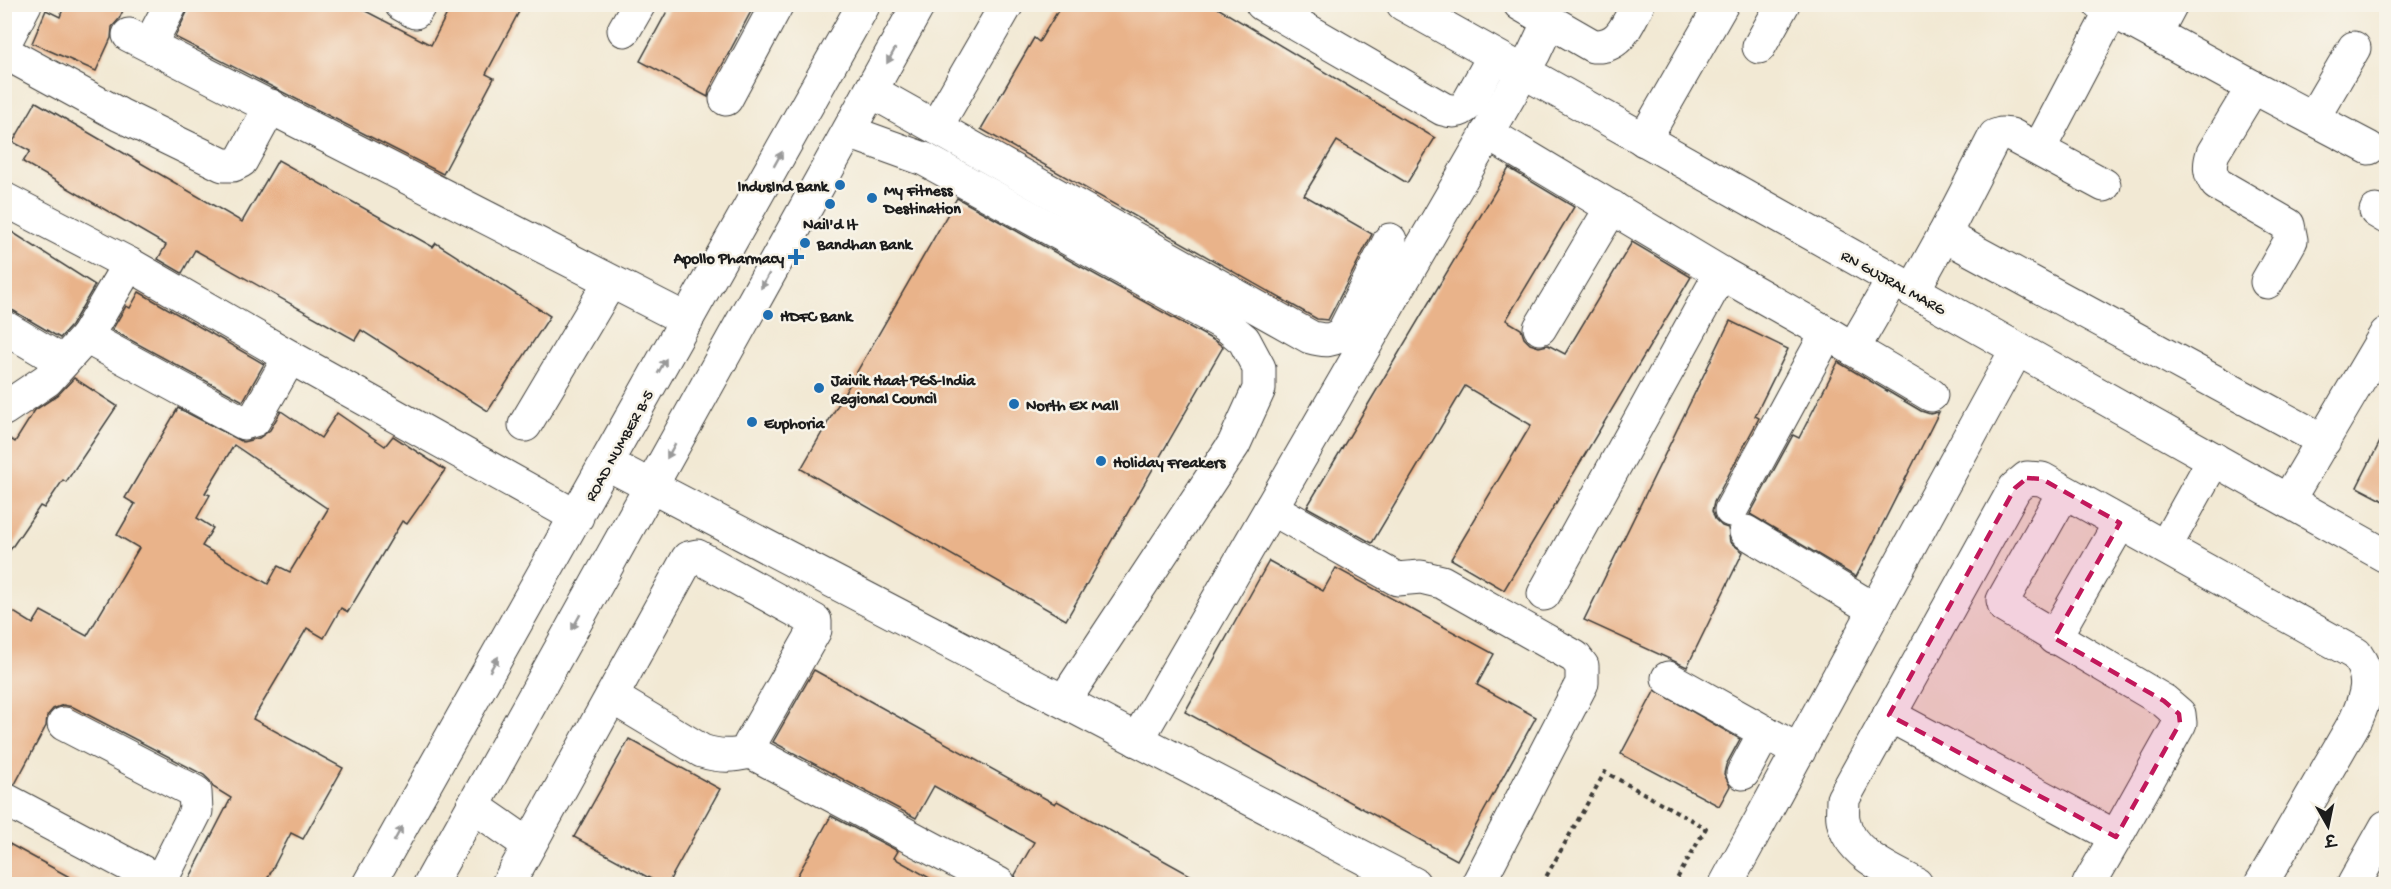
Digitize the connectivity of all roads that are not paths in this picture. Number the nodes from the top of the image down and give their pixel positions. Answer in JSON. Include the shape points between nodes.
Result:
{"nodes":[{"id":1,"x":25,"y":4,"type":"edge"},
{"id":2,"x":171,"y":4,"type":"edge"},
{"id":3,"x":401,"y":4,"type":"edge"},
{"id":4,"x":420,"y":4,"type":"edge"},
{"id":5,"x":777,"y":4,"type":"edge"},
{"id":6,"x":864,"y":4,"type":"edge"},
{"id":7,"x":919,"y":4,"type":"edge"},
{"id":8,"x":1007,"y":4,"type":"edge"},
{"id":9,"x":1262,"y":4,"type":"edge"},
{"id":10,"x":1403,"y":4,"type":"edge"},
{"id":11,"x":1520,"y":4,"type":"edge"},
{"id":12,"x":1638,"y":4,"type":"edge"},
{"id":13,"x":1722,"y":4,"type":"edge"},
{"id":14,"x":1783,"y":4,"type":"edge"},
{"id":15,"x":2172,"y":4,"type":"edge"},
{"id":16,"x":2106,"y":7,"type":"edge"},
{"id":17,"x":1549,"y":21,"type":"junction"},
{"id":18,"x":2155,"y":34,"type":"junction"},
{"id":19,"x":4,"y":44,"type":"edge"},
{"id":20,"x":1758,"y":47,"type":"dead end"},
{"id":21,"x":2354,"y":48,"type":"dead end"},
{"id":22,"x":4,"y":52,"type":"edge"},
{"id":23,"x":1508,"y":64,"type":"junction"},
{"id":24,"x":2253,"y":87,"type":"junction"},
{"id":25,"x":871,"y":91,"type":"junction"},
{"id":26,"x":726,"y":99,"type":"dead end"},
{"id":27,"x":271,"y":106,"type":"junction"},
{"id":28,"x":2313,"y":118,"type":"junction"},
{"id":29,"x":936,"y":127,"type":"junction"},
{"id":30,"x":849,"y":132,"type":"junction"},
{"id":31,"x":1487,"y":133,"type":"junction"},
{"id":32,"x":1644,"y":140,"type":"junction"},
{"id":33,"x":2369,"y":148,"type":"dead end"},
{"id":34,"x":2038,"y":149,"type":"junction"},
{"id":35,"x":2104,"y":185,"type":"dead end"},
{"id":36,"x":4,"y":199,"type":"edge"},
{"id":37,"x":1611,"y":207,"type":"junction"},
{"id":38,"x":1944,"y":235,"type":"junction"},
{"id":39,"x":1390,"y":240,"type":"dead end"},
{"id":40,"x":129,"y":264,"type":"junction"},
{"id":41,"x":1721,"y":273,"type":"junction"},
{"id":42,"x":610,"y":282,"type":"junction"},
{"id":43,"x":2267,"y":282,"type":"dead end"},
{"id":44,"x":1903,"y":285,"type":"junction"},
{"id":45,"x":687,"y":320,"type":"junction"},
{"id":46,"x":4,"y":327,"type":"edge"},
{"id":47,"x":1540,"y":327,"type":"dead end"},
{"id":48,"x":2386,"y":334,"type":"edge"},
{"id":49,"x":86,"y":337,"type":"junction"},
{"id":50,"x":1840,"y":341,"type":"junction"},
{"id":51,"x":2017,"y":349,"type":"junction"},
{"id":52,"x":290,"y":357,"type":"junction"},
{"id":53,"x":63,"y":362,"type":"junction"},
{"id":54,"x":1930,"y":395,"type":"dead end"},
{"id":55,"x":4,"y":409,"type":"edge"},
{"id":56,"x":525,"y":425,"type":"dead end"},
{"id":57,"x":2324,"y":441,"type":"junction"},
{"id":58,"x":2214,"y":459,"type":"junction"},
{"id":59,"x":608,"y":464,"type":"junction"},
{"id":60,"x":652,"y":486,"type":"junction"},
{"id":61,"x":2064,"y":492,"type":"junction"},
{"id":62,"x":2289,"y":500,"type":"junction"},
{"id":63,"x":1271,"y":508,"type":"junction"},
{"id":64,"x":577,"y":517,"type":"junction"},
{"id":65,"x":2120,"y":523,"type":"junction"},
{"id":66,"x":2165,"y":547,"type":"junction"},
{"id":67,"x":2386,"y":556,"type":"edge"},
{"id":68,"x":1544,"y":594,"type":"dead end"},
{"id":69,"x":1875,"y":610,"type":"junction"},
{"id":70,"x":2054,"y":638,"type":"junction"},
{"id":71,"x":1668,"y":678,"type":"dead end"},
{"id":72,"x":612,"y":697,"type":"junction"},
{"id":73,"x":1064,"y":701,"type":"junction"},
{"id":74,"x":1889,"y":715,"type":"junction"},
{"id":75,"x":64,"y":724,"type":"dead end"},
{"id":76,"x":1765,"y":732,"type":"junction"},
{"id":77,"x":1137,"y":740,"type":"junction"},
{"id":78,"x":1799,"y":751,"type":"junction"},
{"id":79,"x":751,"y":752,"type":"junction"},
{"id":80,"x":1743,"y":773,"type":"dead end"},
{"id":81,"x":4,"y":799,"type":"edge"},
{"id":82,"x":473,"y":806,"type":"junction"},
{"id":83,"x":2386,"y":827,"type":"edge"},
{"id":84,"x":2116,"y":837,"type":"junction"},
{"id":85,"x":530,"y":845,"type":"junction"},
{"id":86,"x":162,"y":883,"type":"edge"},
{"id":87,"x":369,"y":885,"type":"edge"},
{"id":88,"x":430,"y":885,"type":"edge"},
{"id":89,"x":507,"y":885,"type":"edge"},
{"id":90,"x":999,"y":885,"type":"edge"},
{"id":91,"x":1414,"y":885,"type":"edge"},
{"id":92,"x":1478,"y":885,"type":"edge"},
{"id":93,"x":1726,"y":885,"type":"edge"},
{"id":94,"x":1916,"y":885,"type":"edge"},
{"id":95,"x":2089,"y":885,"type":"edge"},
{"id":96,"x":2261,"y":885,"type":"edge"},
{"id":97,"x":2354,"y":885,"type":"edge"}],
"edges":[{"from":1,"to":19,"type":"street"},
{"from":2,"to":27,"type":"street","via":[[140,40]]},
{"from":3,"to":4,"type":"street","via":[[415,12]]},
{"from":5,"to":26,"type":"street"},
{"from":45,"to":6,"type":"street","name":"ROAD NUMBER B-5","one_way":true},
{"from":7,"to":25,"type":"street","one_way":true},
{"from":8,"to":29,"type":"street"},
{"from":9,"to":23,"type":"street","via":[[1443,109],[1460,111]]},
{"from":10,"to":23,"type":"street","name":"RN GUJRAL MARG"},
{"from":11,"to":17,"type":"street"},
{"from":12,"to":17,"type":"street","via":[[1620,38],[1609,45],[1593,46]]},
{"from":13,"to":32,"type":"street"},
{"from":14,"to":20,"type":"street"},
{"from":15,"to":18,"type":"street"},
{"from":16,"to":18,"type":"street"},
{"from":16,"to":34,"type":"street"},
{"from":17,"to":23,"type":"street"},
{"from":18,"to":24,"type":"street"},
{"from":21,"to":28,"type":"street"},
{"from":22,"to":27,"type":"street","via":[[223,165],[241,161]]},
{"from":23,"to":31,"type":"street"},
{"from":23,"to":32,"type":"street","name":"RN GUJRAL MARG"},
{"from":24,"to":28,"type":"street"},
{"from":24,"to":43,"type":"street","via":[[2210,162],[2217,184],[2288,225],[2290,240]]},
{"from":25,"to":29,"type":"street"},
{"from":25,"to":30,"type":"street"},
{"from":27,"to":42,"type":"street"},
{"from":28,"to":33,"type":"street"},
{"from":29,"to":39,"type":"street","via":[[1320,340],[1338,338],[1344,331]]},
{"from":30,"to":60,"type":"street","one_way":true},
{"from":30,"to":73,"type":"street","via":[[924,159],[1226,325],[1244,340],[1259,368],[1259,389],[1234,444]]},
{"from":31,"to":37,"type":"street"},
{"from":31,"to":63,"type":"street"},
{"from":32,"to":44,"type":"street","name":"RN GUJRAL MARG"},
{"from":34,"to":35,"type":"street"},
{"from":34,"to":38,"type":"street","via":[[2011,135],[1995,136]]},
{"from":36,"to":40,"type":"street"},
{"from":37,"to":41,"type":"street"},
{"from":37,"to":47,"type":"street"},
{"from":38,"to":44,"type":"street"},
{"from":38,"to":57,"type":"street"},
{"from":40,"to":49,"type":"street"},
{"from":40,"to":52,"type":"street"},
{"from":41,"to":50,"type":"street"},
{"from":41,"to":68,"type":"street"},
{"from":42,"to":45,"type":"street"},
{"from":42,"to":56,"type":"street"},
{"from":44,"to":50,"type":"street"},
{"from":44,"to":51,"type":"street","name":"RN GUJRAL MARG"},
{"from":59,"to":45,"type":"street","name":"ROAD NUMBER B-5","one_way":true},
{"from":46,"to":53,"type":"street"},
{"from":48,"to":57,"type":"street"},
{"from":49,"to":52,"type":"street","via":[[244,423],[254,420]]},
{"from":49,"to":53,"type":"street"},
{"from":50,"to":54,"type":"street"},
{"from":50,"to":69,"type":"street","via":[[1738,521]]},
{"from":51,"to":58,"type":"street","name":"RN GUJRAL MARG"},
{"from":51,"to":69,"type":"street"},
{"from":52,"to":64,"type":"street"},
{"from":53,"to":55,"type":"street","via":[[47,380]]},
{"from":57,"to":62,"type":"street"},
{"from":58,"to":62,"type":"street","name":"RN GUJRAL MARG"},
{"from":58,"to":66,"type":"street"},
{"from":59,"to":60,"type":"street"},
{"from":59,"to":64,"type":"street","name":"ROAD NUMBER B-5"},
{"from":60,"to":73,"type":"street"},
{"from":60,"to":82,"type":"street","one_way":true},
{"from":61,"to":65,"type":"street"},
{"from":61,"to":70,"type":"street","via":[[2003,600],[2005,607]]},
{"from":61,"to":74,"type":"street","via":[[2042,479],[2027,478],[2015,488]]},
{"from":62,"to":67,"type":"street","name":"RN GUJRAL MARG"},
{"from":63,"to":77,"type":"street"},
{"from":63,"to":92,"type":"street","via":[[1397,579],[1420,577],[1442,582],[1575,657],[1582,666],[1582,683]]},
{"from":87,"to":64,"type":"street","name":"ROAD NUMBER B-5","one_way":true},
{"from":65,"to":66,"type":"street"},
{"from":65,"to":70,"type":"street"},
{"from":66,"to":96,"type":"street","via":[[2356,654],[2364,665],[2367,696],[2356,720]]},
{"from":69,"to":78,"type":"street"},
{"from":70,"to":84,"type":"street","via":[[2164,701],[2179,714],[2180,723]]},
{"from":71,"to":76,"type":"street"},
{"from":72,"to":79,"type":"street","via":[[702,751],[730,757]]},
{"from":72,"to":79,"type":"street","via":[[688,558],[697,556],[815,621],[815,630],[750,744]]},
{"from":72,"to":85,"type":"street"},
{"from":73,"to":77,"type":"street"},
{"from":74,"to":84,"type":"street"},
{"from":74,"to":94,"type":"street","via":[[1843,799],[1843,820],[1860,851]]},
{"from":75,"to":86,"type":"street","via":[[195,792],[196,811]]},
{"from":76,"to":78,"type":"street"},
{"from":76,"to":80,"type":"street"},
{"from":77,"to":91,"type":"street"},
{"from":78,"to":93,"type":"street"},
{"from":79,"to":90,"type":"street"},
{"from":81,"to":86,"type":"street"},
{"from":82,"to":85,"type":"street"},
{"from":82,"to":88,"type":"street"},
{"from":83,"to":97,"type":"street"},
{"from":84,"to":95,"type":"street"},
{"from":85,"to":89,"type":"street"}]}
